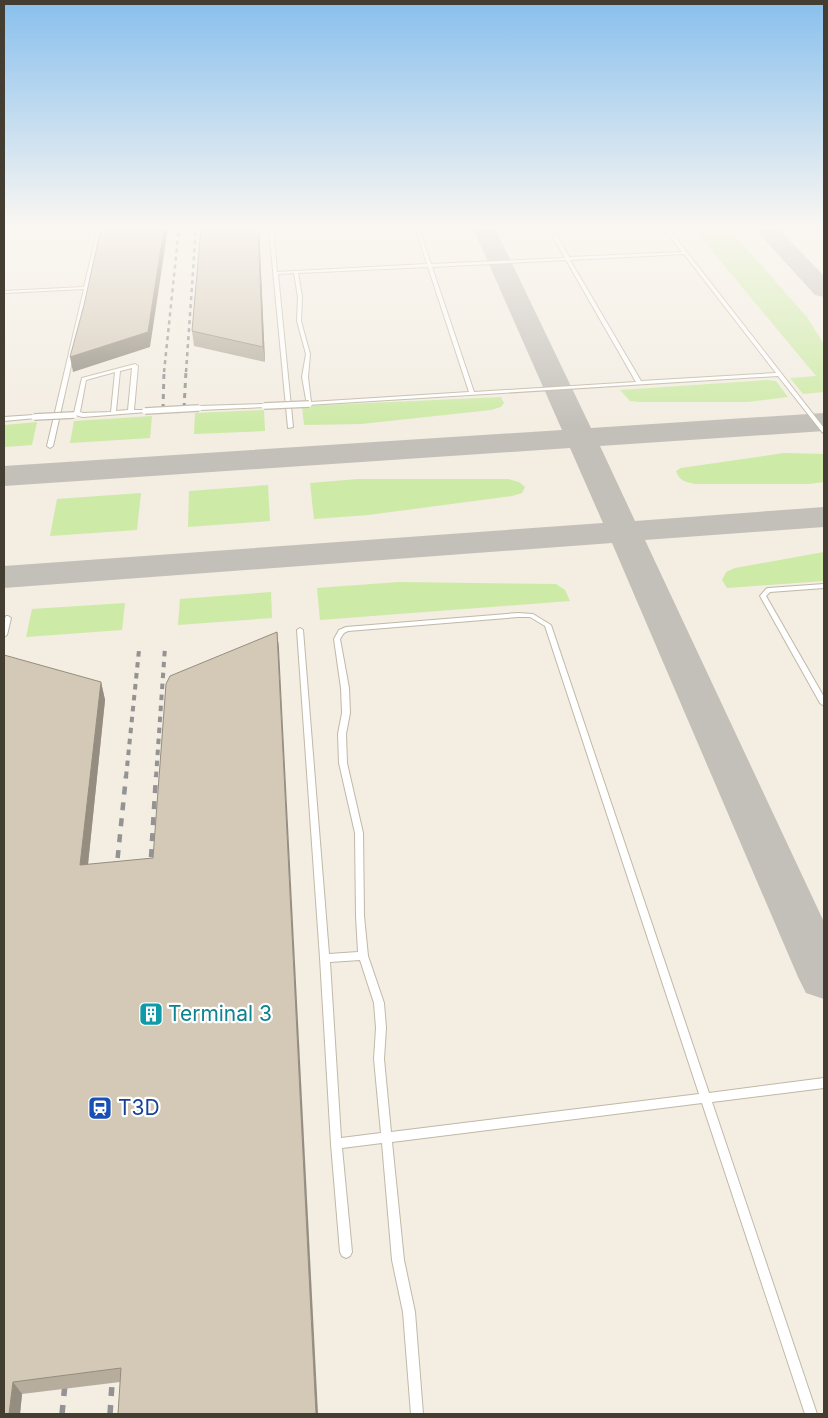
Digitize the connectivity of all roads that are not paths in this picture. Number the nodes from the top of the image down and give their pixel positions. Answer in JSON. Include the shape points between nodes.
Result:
{"nodes":[{"id":1,"x":85,"y":294,"type":"edge"},
{"id":2,"x":277,"y":294,"type":"edge"},
{"id":3,"x":300,"y":294,"type":"edge"},
{"id":4,"x":439,"y":294,"type":"edge"},
{"id":5,"x":588,"y":294,"type":"edge"},
{"id":6,"x":717,"y":294,"type":"edge"},
{"id":7,"x":118,"y":370,"type":"junction"},
{"id":8,"x":780,"y":374,"type":"junction"},
{"id":9,"x":640,"y":383,"type":"junction"},
{"id":10,"x":471,"y":392,"type":"junction"},
{"id":11,"x":309,"y":404,"type":"junction"},
{"id":12,"x":132,"y":412,"type":"junction"},
{"id":13,"x":114,"y":413,"type":"junction"},
{"id":14,"x":83,"y":415,"type":"junction"},
{"id":15,"x":4,"y":419,"type":"edge"},
{"id":16,"x":290,"y":427,"type":"dead end"},
{"id":17,"x":824,"y":431,"type":"edge"},
{"id":18,"x":50,"y":446,"type":"dead end"},
{"id":19,"x":824,"y":586,"type":"edge"},
{"id":20,"x":8,"y":618,"type":"dead end"},
{"id":21,"x":300,"y":630,"type":"dead end"},
{"id":22,"x":4,"y":635,"type":"edge"},
{"id":23,"x":824,"y":703,"type":"edge"},
{"id":24,"x":363,"y":956,"type":"junction"},
{"id":25,"x":325,"y":958,"type":"junction"},
{"id":26,"x":824,"y":1083,"type":"edge"},
{"id":27,"x":705,"y":1097,"type":"junction"},
{"id":28,"x":387,"y":1136,"type":"junction"},
{"id":29,"x":336,"y":1144,"type":"junction"},
{"id":30,"x":346,"y":1252,"type":"dead end"},
{"id":31,"x":417,"y":1414,"type":"edge"},
{"id":32,"x":811,"y":1414,"type":"edge"}],
"edges":[{"from":1,"to":18,"type":"lane"},
{"from":2,"to":16,"type":"lane"},
{"from":3,"to":11,"type":"lane","via":[[299,321],[308,354],[304,377]]},
{"from":4,"to":10,"type":"lane"},
{"from":5,"to":9,"type":"lane"},
{"from":6,"to":8,"type":"lane"},
{"from":7,"to":12,"type":"lane","via":[[135,366]]},
{"from":7,"to":13,"type":"lane"},
{"from":7,"to":14,"type":"lane","via":[[84,379],[77,413]]},
{"from":8,"to":9,"type":"lane"},
{"from":8,"to":17,"type":"lane"},
{"from":9,"to":10,"type":"lane"},
{"from":10,"to":11,"type":"lane"},
{"from":11,"to":12,"type":"lane","bridge":true},
{"from":12,"to":13,"type":"lane"},
{"from":13,"to":14,"type":"lane"},
{"from":14,"to":15,"type":"lane","bridge":true},
{"from":19,"to":23,"type":"lane","via":[[768,590],[763,596]]},
{"from":20,"to":22,"type":"lane"},
{"from":21,"to":25,"type":"lane"},
{"from":24,"to":25,"type":"lane"},
{"from":24,"to":27,"type":"lane","via":[[359,838],[344,763],[342,734],[346,696],[337,639],[341,632],[355,628],[531,615],[548,626]]},
{"from":24,"to":28,"type":"lane","via":[[379,1003],[379,1059]]},
{"from":25,"to":29,"type":"lane"},
{"from":26,"to":27,"type":"lane"},
{"from":27,"to":28,"type":"lane"},
{"from":27,"to":32,"type":"lane"},
{"from":28,"to":29,"type":"lane"},
{"from":28,"to":31,"type":"lane","via":[[398,1260],[409,1312]]},
{"from":29,"to":30,"type":"lane"}]}
